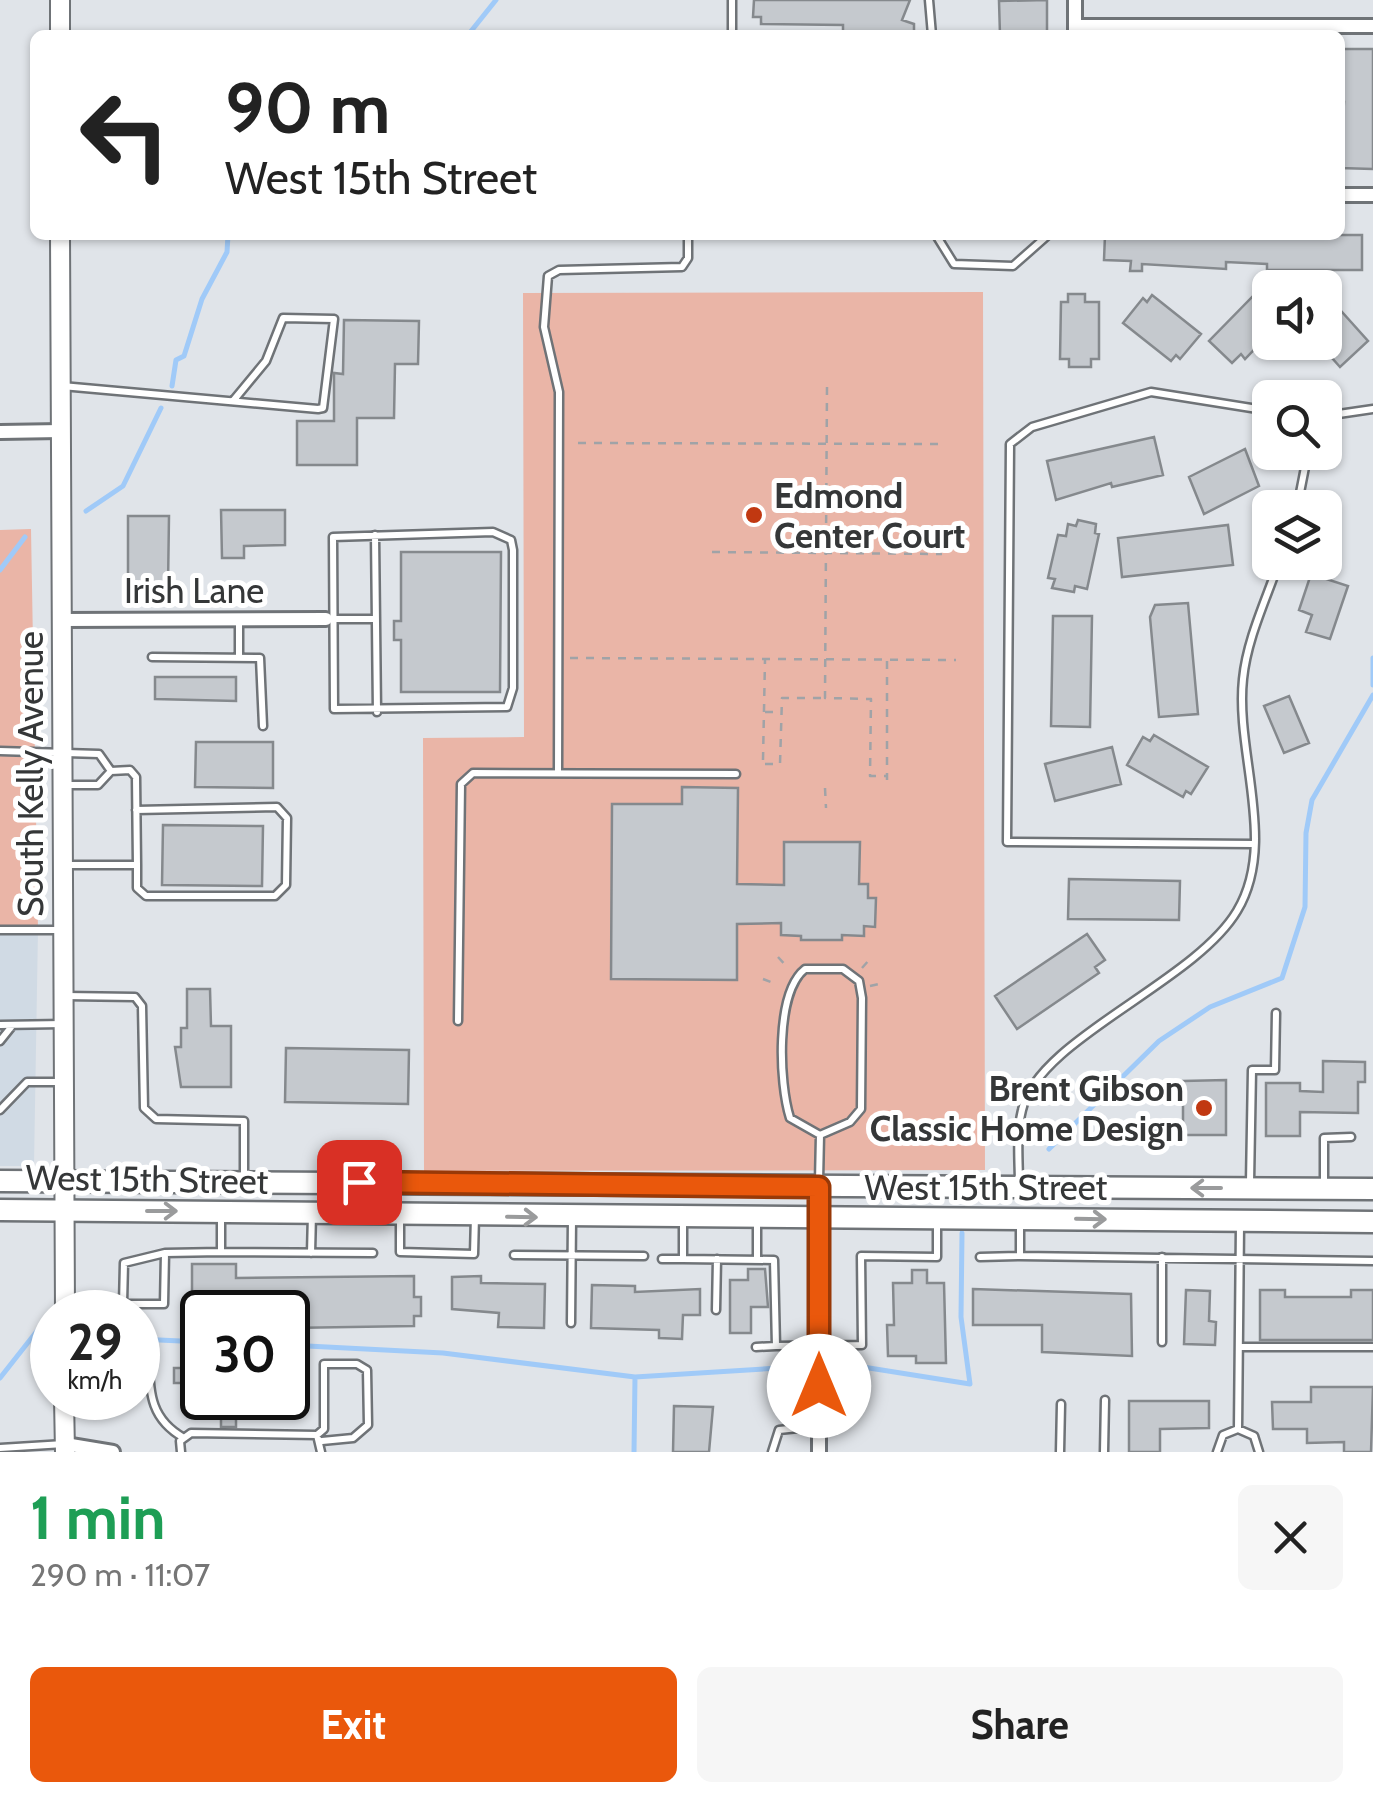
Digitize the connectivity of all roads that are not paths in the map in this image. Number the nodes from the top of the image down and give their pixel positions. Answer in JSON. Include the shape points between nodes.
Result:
{"nodes":[{"id":1,"x":60,"y":0,"type":"edge"},
{"id":2,"x":732,"y":0,"type":"edge"},
{"id":3,"x":929,"y":0,"type":"edge"},
{"id":4,"x":1075,"y":0,"type":"edge"},
{"id":5,"x":1373,"y":26,"type":"edge"},
{"id":6,"x":60,"y":30,"type":"edge"},
{"id":7,"x":732,"y":30,"type":"edge"},
{"id":8,"x":932,"y":30,"type":"edge"},
{"id":9,"x":1075,"y":30,"type":"edge"},
{"id":10,"x":1135,"y":30,"type":"edge"},
{"id":11,"x":1345,"y":195,"type":"edge"},
{"id":12,"x":1373,"y":195,"type":"edge"},
{"id":13,"x":60,"y":240,"type":"edge"},
{"id":14,"x":688,"y":240,"type":"edge"},
{"id":15,"x":939,"y":240,"type":"edge"},
{"id":16,"x":1042,"y":240,"type":"edge"},
{"id":17,"x":60,"y":386,"type":"junction"},
{"id":18,"x":233,"y":401,"type":"junction"},
{"id":19,"x":1252,"y":408,"type":"edge"},
{"id":20,"x":1373,"y":409,"type":"edge"},
{"id":21,"x":1342,"y":414,"type":"edge"},
{"id":22,"x":61,"y":431,"type":"junction"},
{"id":23,"x":0,"y":432,"type":"edge"},
{"id":24,"x":374,"y":535,"type":"junction"},
{"id":25,"x":1273,"y":580,"type":"edge"},
{"id":26,"x":376,"y":619,"type":"junction"},
{"id":27,"x":62,"y":620,"type":"junction"},
{"id":28,"x":239,"y":620,"type":"junction"},
{"id":29,"x":329,"y":620,"type":"junction"},
{"id":30,"x":152,"y":657,"type":"dead end"},
{"id":31,"x":239,"y":658,"type":"junction"},
{"id":32,"x":377,"y":712,"type":"junction"},
{"id":33,"x":263,"y":726,"type":"dead end"},
{"id":34,"x":0,"y":750,"type":"edge"},
{"id":35,"x":63,"y":751,"type":"junction"},
{"id":36,"x":112,"y":771,"type":"junction"},
{"id":37,"x":558,"y":773,"type":"junction"},
{"id":38,"x":736,"y":774,"type":"dead end"},
{"id":39,"x":63,"y":785,"type":"junction"},
{"id":40,"x":136,"y":810,"type":"junction"},
{"id":41,"x":1253,"y":844,"type":"junction"},
{"id":42,"x":64,"y":865,"type":"junction"},
{"id":43,"x":137,"y":865,"type":"junction"},
{"id":44,"x":0,"y":930,"type":"edge"},
{"id":45,"x":64,"y":930,"type":"junction"},
{"id":46,"x":64,"y":996,"type":"junction"},
{"id":47,"x":1276,"y":1012,"type":"dead end"},
{"id":48,"x":458,"y":1021,"type":"dead end"},
{"id":49,"x":64,"y":1024,"type":"junction"},
{"id":50,"x":0,"y":1025,"type":"edge"},
{"id":51,"x":13,"y":1025,"type":"junction"},
{"id":52,"x":0,"y":1040,"type":"edge"},
{"id":53,"x":64,"y":1082,"type":"junction"},
{"id":54,"x":0,"y":1110,"type":"edge"},
{"id":55,"x":820,"y":1135,"type":"junction"},
{"id":56,"x":1350,"y":1138,"type":"dead end"},
{"id":57,"x":0,"y":1180,"type":"edge"},
{"id":58,"x":64,"y":1181,"type":"junction"},
{"id":59,"x":244,"y":1181,"type":"junction"},
{"id":60,"x":819,"y":1187,"type":"junction"},
{"id":61,"x":1020,"y":1187,"type":"junction"},
{"id":62,"x":1250,"y":1188,"type":"junction"},
{"id":63,"x":1324,"y":1189,"type":"junction"},
{"id":64,"x":1373,"y":1189,"type":"edge"},
{"id":65,"x":0,"y":1210,"type":"edge"},
{"id":66,"x":64,"y":1211,"type":"junction"},
{"id":67,"x":222,"y":1212,"type":"junction"},
{"id":68,"x":312,"y":1213,"type":"junction"},
{"id":69,"x":400,"y":1215,"type":"junction"},
{"id":70,"x":475,"y":1216,"type":"junction"},
{"id":71,"x":572,"y":1217,"type":"junction"},
{"id":72,"x":1021,"y":1218,"type":"junction"},
{"id":73,"x":683,"y":1219,"type":"junction"},
{"id":74,"x":757,"y":1220,"type":"junction"},
{"id":75,"x":819,"y":1220,"type":"junction"},
{"id":76,"x":937,"y":1220,"type":"junction"},
{"id":77,"x":1240,"y":1221,"type":"junction"},
{"id":78,"x":1373,"y":1222,"type":"edge"},
{"id":79,"x":221,"y":1252,"type":"junction"},
{"id":80,"x":311,"y":1253,"type":"junction"},
{"id":81,"x":373,"y":1253,"type":"dead end"},
{"id":82,"x":165,"y":1254,"type":"junction"},
{"id":83,"x":514,"y":1255,"type":"dead end"},
{"id":84,"x":571,"y":1255,"type":"junction"},
{"id":85,"x":644,"y":1256,"type":"dead end"},
{"id":86,"x":1020,"y":1256,"type":"junction"},
{"id":87,"x":980,"y":1257,"type":"dead end"},
{"id":88,"x":1162,"y":1258,"type":"junction"},
{"id":89,"x":1240,"y":1258,"type":"junction"},
{"id":90,"x":662,"y":1259,"type":"dead end"},
{"id":91,"x":683,"y":1259,"type":"junction"},
{"id":92,"x":717,"y":1260,"type":"junction"},
{"id":93,"x":758,"y":1260,"type":"junction"},
{"id":94,"x":1373,"y":1260,"type":"edge"},
{"id":95,"x":65,"y":1290,"type":"edge"},
{"id":96,"x":123,"y":1290,"type":"edge"},
{"id":97,"x":160,"y":1304,"type":"edge"},
{"id":98,"x":716,"y":1310,"type":"dead end"},
{"id":99,"x":571,"y":1323,"type":"dead end"},
{"id":100,"x":1162,"y":1342,"type":"dead end"},
{"id":101,"x":776,"y":1346,"type":"junction"},
{"id":102,"x":756,"y":1347,"type":"dead end"},
{"id":103,"x":819,"y":1347,"type":"junction"},
{"id":104,"x":1240,"y":1347,"type":"junction"},
{"id":105,"x":1373,"y":1348,"type":"edge"},
{"id":106,"x":1105,"y":1400,"type":"dead end"},
{"id":107,"x":1061,"y":1404,"type":"dead end"},
{"id":108,"x":160,"y":1417,"type":"edge"},
{"id":109,"x":64,"y":1420,"type":"edge"},
{"id":110,"x":819,"y":1426,"type":"junction"},
{"id":111,"x":1238,"y":1428,"type":"junction"},
{"id":112,"x":184,"y":1438,"type":"junction"},
{"id":113,"x":319,"y":1438,"type":"junction"},
{"id":114,"x":0,"y":1448,"type":"edge"},
{"id":115,"x":64,"y":1448,"type":"edge"},
{"id":116,"x":114,"y":1452,"type":"edge"},
{"id":117,"x":181,"y":1452,"type":"edge"},
{"id":118,"x":322,"y":1452,"type":"edge"},
{"id":119,"x":772,"y":1452,"type":"edge"},
{"id":120,"x":819,"y":1452,"type":"edge"},
{"id":121,"x":1060,"y":1452,"type":"edge"},
{"id":122,"x":1104,"y":1452,"type":"edge"},
{"id":123,"x":1216,"y":1452,"type":"edge"},
{"id":124,"x":1259,"y":1452,"type":"edge"}],
"edges":[{"from":1,"to":6,"type":"main road"},
{"from":2,"to":7,"type":"lane"},
{"from":3,"to":8,"type":"lane"},
{"from":4,"to":9,"type":"street"},
{"from":5,"to":10,"type":"street"},
{"from":11,"to":12,"type":"street"},
{"from":13,"to":17,"type":"main road","name":"South Kelly Avenue"},
{"from":14,"to":37,"type":"lane","via":[[682,267],[559,270],[548,276],[544,327],[559,392]]},
{"from":15,"to":16,"type":"lane","via":[[954,264],[970,266],[1013,266]]},
{"from":17,"to":18,"type":"lane"},
{"from":17,"to":22,"type":"main road","name":"South Kelly Avenue"},
{"from":18,"to":18,"type":"lane","via":[[266,361],[283,318],[334,319],[326,406]]},
{"from":19,"to":41,"type":"lane","via":[[1151,392],[1032,427],[1010,444],[1007,842]]},
{"from":20,"to":21,"type":"lane"},
{"from":22,"to":23,"type":"street"},
{"from":22,"to":27,"type":"main road","name":"South Kelly Avenue"},
{"from":24,"to":26,"type":"lane"},
{"from":24,"to":29,"type":"lane","via":[[333,537]]},
{"from":24,"to":32,"type":"lane","via":[[494,532],[511,540],[513,550],[513,688],[507,708]]},
{"from":25,"to":41,"type":"lane","via":[[1243,677]]},
{"from":26,"to":29,"type":"lane"},
{"from":26,"to":32,"type":"lane"},
{"from":27,"to":28,"type":"street","name":"Irish Lane"},
{"from":27,"to":35,"type":"main road","name":"South Kelly Avenue"},
{"from":28,"to":29,"type":"street","name":"Irish Lane"},
{"from":28,"to":31,"type":"lane"},
{"from":29,"to":32,"type":"lane","via":[[334,709]]},
{"from":30,"to":31,"type":"lane"},
{"from":31,"to":33,"type":"lane","via":[[263,660]]},
{"from":34,"to":35,"type":"lane"},
{"from":35,"to":36,"type":"lane","via":[[99,754]]},
{"from":35,"to":39,"type":"main road","name":"South Kelly Avenue"},
{"from":36,"to":39,"type":"lane","via":[[98,785]]},
{"from":36,"to":40,"type":"lane","via":[[130,770],[136,777]]},
{"from":37,"to":38,"type":"lane"},
{"from":37,"to":48,"type":"lane","via":[[473,774],[461,784]]},
{"from":39,"to":42,"type":"main road","name":"South Kelly Avenue"},
{"from":40,"to":43,"type":"lane"},
{"from":40,"to":43,"type":"lane","via":[[277,807],[287,818],[286,885],[275,896],[146,896],[137,888]]},
{"from":41,"to":61,"type":"lane","via":[[1252,875],[1218,939],[1099,1024],[1049,1068],[1022,1106]]},
{"from":42,"to":43,"type":"lane"},
{"from":42,"to":45,"type":"main road","name":"South Kelly Avenue"},
{"from":44,"to":45,"type":"lane"},
{"from":45,"to":46,"type":"main road","name":"South Kelly Avenue"},
{"from":46,"to":49,"type":"main road","name":"South Kelly Avenue"},
{"from":46,"to":59,"type":"lane","via":[[135,997],[142,1006],[144,1108],[156,1119],[244,1121]]},
{"from":47,"to":62,"type":"lane","via":[[1275,1070],[1252,1070]]},
{"from":49,"to":51,"type":"lane"},
{"from":49,"to":53,"type":"main road","name":"South Kelly Avenue"},
{"from":50,"to":51,"type":"lane"},
{"from":51,"to":52,"type":"lane"},
{"from":53,"to":54,"type":"lane","via":[[27,1082]]},
{"from":53,"to":58,"type":"main road","name":"South Kelly Avenue"},
{"from":55,"to":55,"type":"lane","via":[[790,1118],[783,1096],[787,989],[805,968],[843,968],[859,981],[862,998],[860,1109],[850,1122]]},
{"from":55,"to":60,"type":"lane"},
{"from":56,"to":63,"type":"lane","via":[[1324,1138]]},
{"from":57,"to":58,"type":"main road","name":"West 15th Street"},
{"from":58,"to":59,"type":"main road","name":"West 15th Street"},
{"from":58,"to":66,"type":"main road","name":"South Kelly Avenue"},
{"from":59,"to":60,"type":"main road","name":"West 15th Street"},
{"from":60,"to":61,"type":"main road","name":"West 15th Street"},
{"from":60,"to":75,"type":"street"},
{"from":62,"to":61,"type":"main road","name":"West 15th Street","one_way":true},
{"from":62,"to":63,"type":"main road","name":"West 15th Street"},
{"from":63,"to":64,"type":"main road","name":"West 15th Street"},
{"from":65,"to":66,"type":"main road","name":"West 15th Street"},
{"from":66,"to":67,"type":"main road","name":"West 15th Street","one_way":true},
{"from":66,"to":95,"type":"main road","name":"South Kelly Avenue"},
{"from":67,"to":68,"type":"main road","name":"West 15th Street"},
{"from":67,"to":79,"type":"lane"},
{"from":68,"to":69,"type":"main road","name":"West 15th Street"},
{"from":68,"to":80,"type":"lane"},
{"from":69,"to":70,"type":"main road","name":"West 15th Street"},
{"from":69,"to":70,"type":"lane","via":[[396,1253],[474,1254]]},
{"from":70,"to":71,"type":"main road","name":"West 15th Street","one_way":true},
{"from":71,"to":73,"type":"main road","name":"West 15th Street"},
{"from":71,"to":84,"type":"lane"},
{"from":72,"to":76,"type":"main road","name":"West 15th Street"},
{"from":72,"to":77,"type":"main road","name":"West 15th Street","one_way":true},
{"from":72,"to":86,"type":"lane"},
{"from":73,"to":74,"type":"main road","name":"West 15th Street"},
{"from":73,"to":91,"type":"lane"},
{"from":74,"to":75,"type":"main road","name":"West 15th Street"},
{"from":74,"to":93,"type":"lane"},
{"from":75,"to":76,"type":"main road","name":"West 15th Street"},
{"from":75,"to":103,"type":"street"},
{"from":76,"to":103,"type":"lane","via":[[937,1257],[862,1256],[862,1345]]},
{"from":77,"to":78,"type":"main road","name":"West 15th Street"},
{"from":77,"to":89,"type":"lane"},
{"from":79,"to":80,"type":"lane"},
{"from":79,"to":82,"type":"lane"},
{"from":80,"to":81,"type":"lane"},
{"from":82,"to":96,"type":"lane","via":[[124,1263]]},
{"from":82,"to":97,"type":"lane"},
{"from":83,"to":84,"type":"lane"},
{"from":84,"to":85,"type":"lane"},
{"from":84,"to":99,"type":"lane"},
{"from":86,"to":87,"type":"lane"},
{"from":86,"to":88,"type":"lane"},
{"from":88,"to":89,"type":"lane"},
{"from":88,"to":100,"type":"lane"},
{"from":89,"to":94,"type":"lane"},
{"from":89,"to":104,"type":"lane"},
{"from":90,"to":91,"type":"lane"},
{"from":91,"to":92,"type":"lane"},
{"from":92,"to":93,"type":"lane"},
{"from":92,"to":98,"type":"lane"},
{"from":93,"to":101,"type":"lane","via":[[774,1260]]},
{"from":101,"to":102,"type":"lane"},
{"from":101,"to":103,"type":"lane"},
{"from":103,"to":110,"type":"street"},
{"from":104,"to":105,"type":"lane"},
{"from":104,"to":111,"type":"lane"},
{"from":106,"to":122,"type":"lane"},
{"from":107,"to":121,"type":"lane"},
{"from":108,"to":112,"type":"lane"},
{"from":109,"to":115,"type":"main road"},
{"from":110,"to":119,"type":"lane","via":[[779,1430]]},
{"from":110,"to":120,"type":"street"},
{"from":111,"to":123,"type":"lane","via":[[1222,1434]]},
{"from":111,"to":124,"type":"lane","via":[[1254,1436]]},
{"from":112,"to":113,"type":"lane"},
{"from":112,"to":117,"type":"lane"},
{"from":113,"to":113,"type":"lane","via":[[354,1438],[368,1426],[367,1370],[324,1364]]},
{"from":113,"to":118,"type":"lane"},
{"from":114,"to":115,"type":"lane"},
{"from":115,"to":116,"type":"street"}]}
